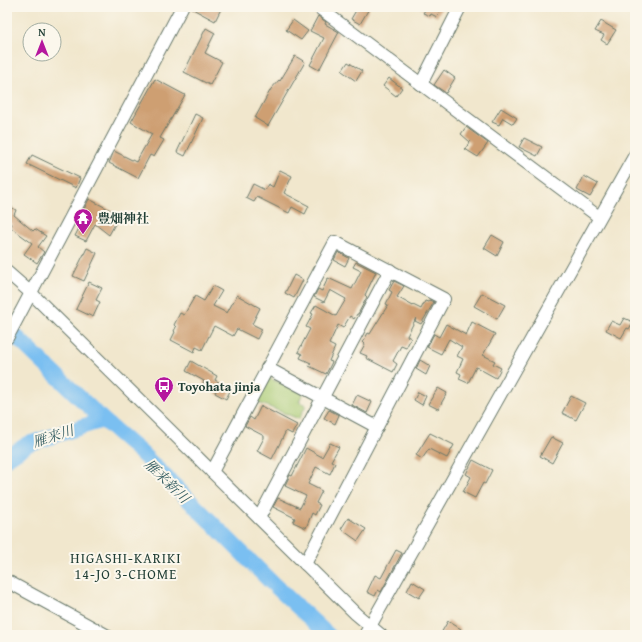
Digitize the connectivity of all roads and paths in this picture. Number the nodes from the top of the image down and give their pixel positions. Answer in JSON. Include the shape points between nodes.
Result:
{"nodes":[{"id":1,"x":182,"y":7,"type":"edge"},
{"id":2,"x":318,"y":7,"type":"edge"},
{"id":3,"x":460,"y":7,"type":"edge"},
{"id":4,"x":421,"y":84,"type":"junction"},
{"id":5,"x":635,"y":155,"type":"edge"},
{"id":6,"x":599,"y":217,"type":"junction"},
{"id":7,"x":390,"y":270,"type":"junction"},
{"id":8,"x":7,"y":272,"type":"edge"},
{"id":9,"x":31,"y":293,"type":"junction"},
{"id":10,"x":7,"y":338,"type":"edge"},
{"id":11,"x":267,"y":368,"type":"junction"},
{"id":12,"x":323,"y":398,"type":"junction"},
{"id":13,"x":377,"y":428,"type":"junction"},
{"id":14,"x":212,"y":472,"type":"junction"},
{"id":15,"x":259,"y":518,"type":"junction"},
{"id":16,"x":305,"y":564,"type":"junction"},
{"id":17,"x":7,"y":581,"type":"edge"},
{"id":18,"x":367,"y":630,"type":"edge"},
{"id":19,"x":106,"y":635,"type":"edge"},
{"id":20,"x":381,"y":635,"type":"edge"}],
"edges":[{"from":1,"to":9,"type":"street"},
{"from":2,"to":4,"type":"street"},
{"from":3,"to":4,"type":"street"},
{"from":4,"to":6,"type":"street"},
{"from":5,"to":6,"type":"street"},
{"from":6,"to":18,"type":"street"},
{"from":7,"to":11,"type":"street","via":[[335,242]]},
{"from":7,"to":12,"type":"street"},
{"from":7,"to":13,"type":"street","via":[[444,299]]},
{"from":8,"to":9,"type":"street"},
{"from":9,"to":10,"type":"street"},
{"from":9,"to":14,"type":"street"},
{"from":11,"to":12,"type":"street"},
{"from":11,"to":14,"type":"street"},
{"from":12,"to":13,"type":"street"},
{"from":12,"to":15,"type":"street"},
{"from":13,"to":16,"type":"street"},
{"from":14,"to":15,"type":"street"},
{"from":15,"to":16,"type":"street"},
{"from":16,"to":18,"type":"street"},
{"from":17,"to":19,"type":"street"},
{"from":18,"to":20,"type":"street"}]}
